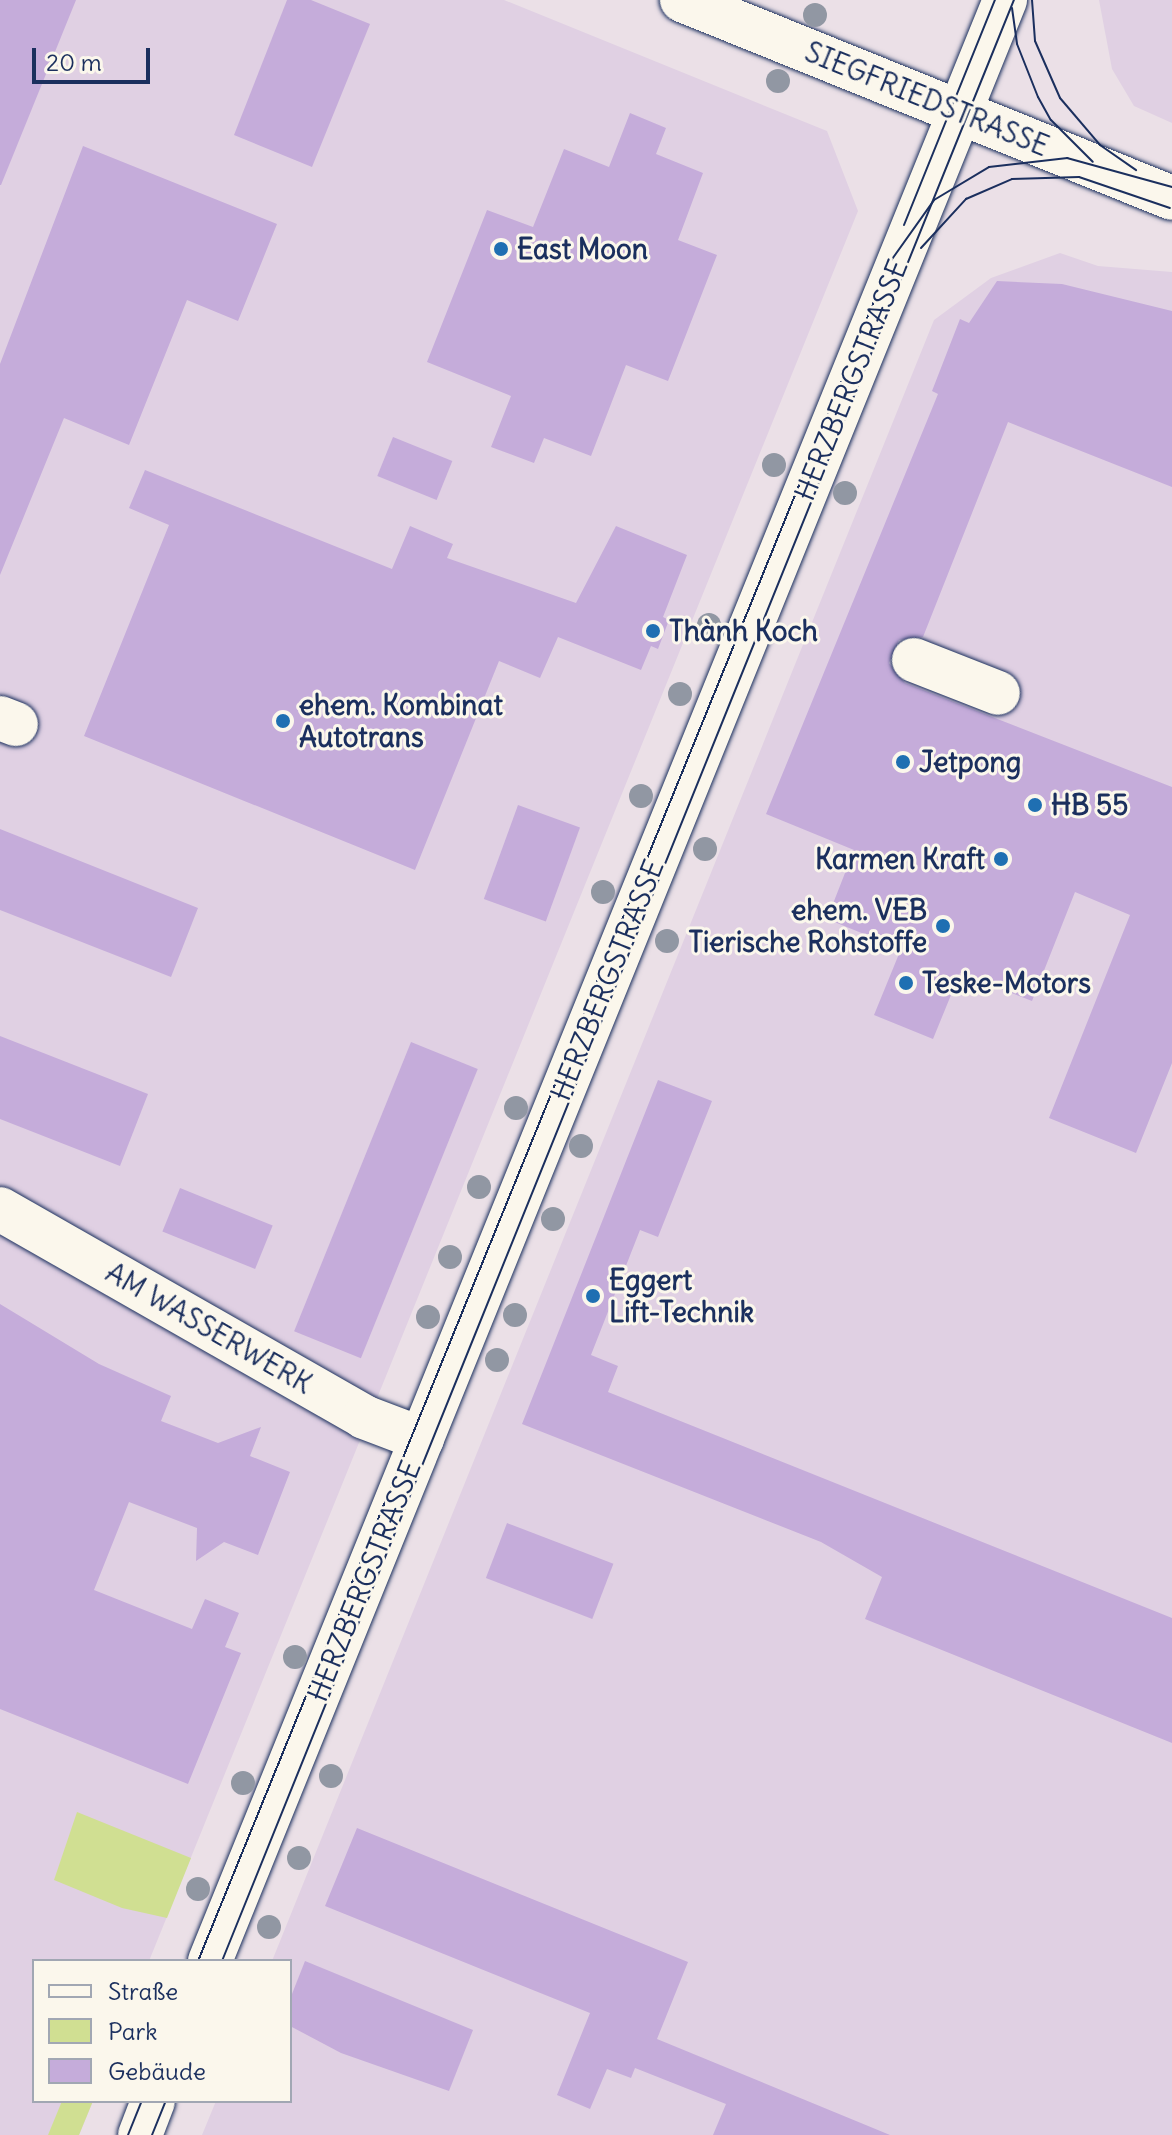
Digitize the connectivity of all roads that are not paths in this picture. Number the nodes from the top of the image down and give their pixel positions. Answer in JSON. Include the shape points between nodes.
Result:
{"nodes":[{"id":1,"x":682,"y":0,"type":"edge"},
{"id":2,"x":1005,"y":0,"type":"edge"},
{"id":3,"x":959,"y":112,"type":"junction"},
{"id":4,"x":1172,"y":198,"type":"edge"},
{"id":5,"x":914,"y":660,"type":"dead end"},
{"id":6,"x":998,"y":693,"type":"dead end"},
{"id":7,"x":0,"y":1209,"type":"edge"},
{"id":8,"x":422,"y":1439,"type":"junction"},
{"id":9,"x":211,"y":1959,"type":"edge"},
{"id":10,"x":152,"y":2103,"type":"edge"},
{"id":11,"x":140,"y":2135,"type":"edge"}],
"edges":[{"from":1,"to":3,"type":"street","name":"SIEGFRIEDSTRASSE"},
{"from":2,"to":3,"type":"street","name":"HERZBERGSTRASSE"},
{"from":3,"to":4,"type":"street","name":"SIEGFRIEDSTRASSE"},
{"from":3,"to":8,"type":"street","name":"HERZBERGSTRASSE"},
{"from":5,"to":6,"type":"street"},
{"from":7,"to":8,"type":"street","name":"AM WASSERWERK","via":[[364,1417]]},
{"from":8,"to":9,"type":"street","name":"HERZBERGSTRASSE"},
{"from":10,"to":11,"type":"street"}]}
